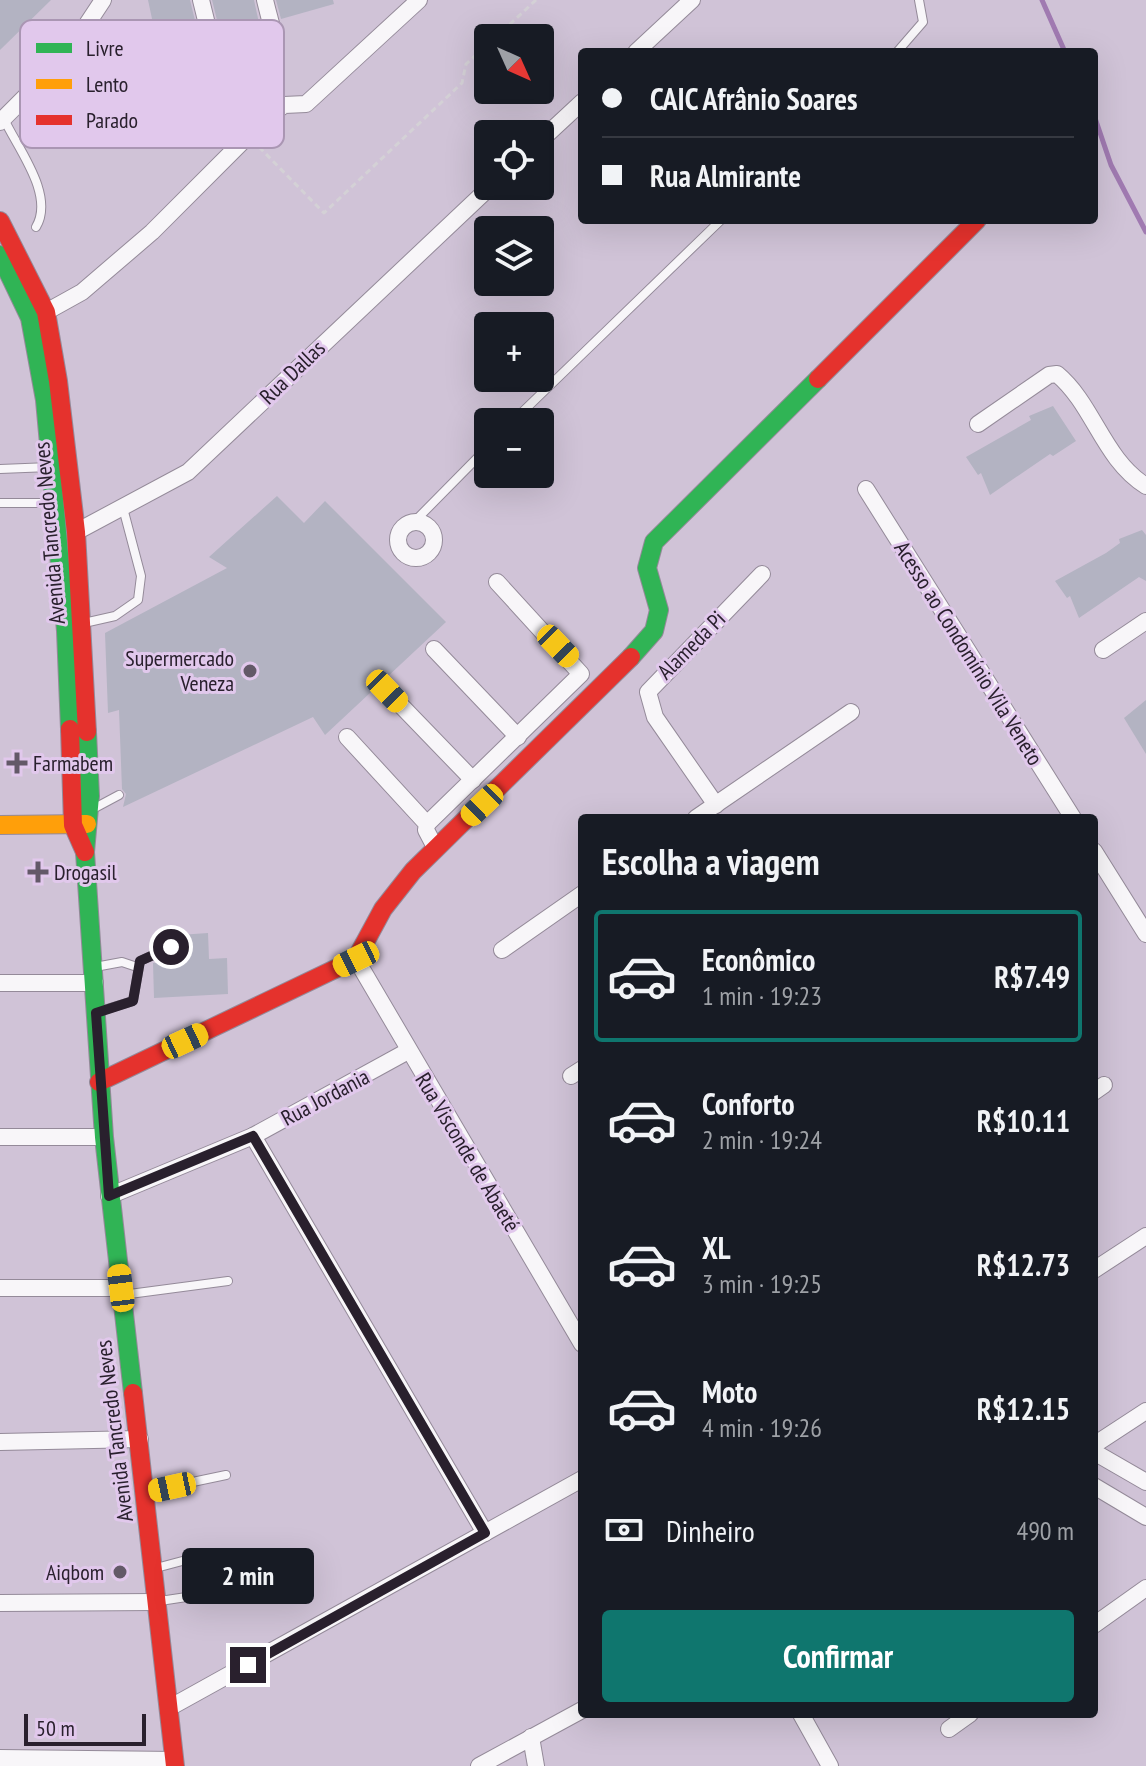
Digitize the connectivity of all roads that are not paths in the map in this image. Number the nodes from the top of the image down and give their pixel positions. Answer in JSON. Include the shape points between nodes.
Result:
{"nodes":[{"id":1,"x":103,"y":0,"type":"edge"},
{"id":2,"x":201,"y":0,"type":"edge"},
{"id":3,"x":265,"y":0,"type":"edge"},
{"id":4,"x":419,"y":0,"type":"edge"},
{"id":5,"x":692,"y":0,"type":"edge"},
{"id":6,"x":919,"y":0,"type":"edge"},
{"id":7,"x":90,"y":20,"type":"edge"},
{"id":8,"x":206,"y":20,"type":"edge"},
{"id":9,"x":270,"y":20,"type":"edge"},
{"id":10,"x":640,"y":48,"type":"edge"},
{"id":11,"x":900,"y":48,"type":"edge"},
{"id":12,"x":20,"y":102,"type":"edge"},
{"id":13,"x":284,"y":105,"type":"edge"},
{"id":14,"x":578,"y":106,"type":"edge"},
{"id":15,"x":2,"y":120,"type":"edge"},
{"id":16,"x":554,"y":128,"type":"edge"},
{"id":17,"x":236,"y":148,"type":"edge"},
{"id":18,"x":476,"y":200,"type":"edge"},
{"id":19,"x":0,"y":221,"type":"edge"},
{"id":20,"x":717,"y":224,"type":"edge"},
{"id":21,"x":973,"y":224,"type":"edge"},
{"id":22,"x":36,"y":227,"type":"dead end"},
{"id":23,"x":0,"y":255,"type":"edge"},
{"id":24,"x":6,"y":281,"type":"edge"},
{"id":25,"x":46,"y":312,"type":"junction"},
{"id":26,"x":526,"y":408,"type":"edge"},
{"id":27,"x":978,"y":424,"type":"dead end"},
{"id":28,"x":474,"y":461,"type":"edge"},
{"id":29,"x":51,"y":467,"type":"junction"},
{"id":30,"x":0,"y":469,"type":"edge"},
{"id":31,"x":1146,"y":486,"type":"edge"},
{"id":32,"x":866,"y":489,"type":"dead end"},
{"id":33,"x":0,"y":503,"type":"edge"},
{"id":34,"x":54,"y":503,"type":"junction"},
{"id":35,"x":123,"y":508,"type":"junction"},
{"id":36,"x":414,"y":522,"type":"dead end"},
{"id":37,"x":76,"y":532,"type":"junction"},
{"id":38,"x":762,"y":574,"type":"dead end"},
{"id":39,"x":497,"y":582,"type":"dead end"},
{"id":40,"x":1146,"y":621,"type":"edge"},
{"id":41,"x":82,"y":623,"type":"junction"},
{"id":42,"x":434,"y":649,"type":"dead end"},
{"id":43,"x":1103,"y":650,"type":"dead end"},
{"id":44,"x":387,"y":691,"type":"dead end"},
{"id":45,"x":851,"y":712,"type":"dead end"},
{"id":46,"x":347,"y":737,"type":"dead end"},
{"id":47,"x":518,"y":737,"type":"junction"},
{"id":48,"x":473,"y":780,"type":"junction"},
{"id":49,"x":119,"y":795,"type":"dead end"},
{"id":50,"x":716,"y":805,"type":"junction"},
{"id":51,"x":702,"y":814,"type":"edge"},
{"id":52,"x":1070,"y":814,"type":"edge"},
{"id":53,"x":84,"y":820,"type":"junction"},
{"id":54,"x":427,"y":824,"type":"junction"},
{"id":55,"x":0,"y":825,"type":"edge"},
{"id":56,"x":436,"y":849,"type":"junction"},
{"id":57,"x":1098,"y":857,"type":"edge"},
{"id":58,"x":578,"y":897,"type":"edge"},
{"id":59,"x":1146,"y":934,"type":"edge"},
{"id":60,"x":171,"y":947,"type":"dead end"},
{"id":61,"x":502,"y":950,"type":"dead end"},
{"id":62,"x":356,"y":959,"type":"junction"},
{"id":63,"x":137,"y":967,"type":"junction"},
{"id":64,"x":94,"y":975,"type":"junction"},
{"id":65,"x":0,"y":983,"type":"edge"},
{"id":66,"x":96,"y":1013,"type":"junction"},
{"id":67,"x":408,"y":1051,"type":"junction"},
{"id":68,"x":99,"y":1082,"type":"junction"},
{"id":69,"x":253,"y":1136,"type":"junction"},
{"id":70,"x":0,"y":1137,"type":"edge"},
{"id":71,"x":104,"y":1137,"type":"junction"},
{"id":72,"x":109,"y":1196,"type":"junction"},
{"id":73,"x":1146,"y":1236,"type":"edge"},
{"id":74,"x":1098,"y":1267,"type":"edge"},
{"id":75,"x":228,"y":1281,"type":"dead end"},
{"id":76,"x":0,"y":1288,"type":"edge"},
{"id":77,"x":121,"y":1291,"type":"junction"},
{"id":78,"x":578,"y":1337,"type":"edge"},
{"id":79,"x":1146,"y":1411,"type":"edge"},
{"id":80,"x":140,"y":1439,"type":"junction"},
{"id":81,"x":0,"y":1442,"type":"edge"},
{"id":82,"x":1098,"y":1442,"type":"edge"},
{"id":83,"x":1098,"y":1454,"type":"edge"},
{"id":84,"x":226,"y":1475,"type":"dead end"},
{"id":85,"x":578,"y":1481,"type":"edge"},
{"id":86,"x":1146,"y":1482,"type":"edge"},
{"id":87,"x":1098,"y":1488,"type":"edge"},
{"id":88,"x":145,"y":1492,"type":"junction"},
{"id":89,"x":1146,"y":1517,"type":"edge"},
{"id":90,"x":485,"y":1533,"type":"junction"},
{"id":91,"x":153,"y":1569,"type":"junction"},
{"id":92,"x":1146,"y":1588,"type":"edge"},
{"id":93,"x":155,"y":1602,"type":"junction"},
{"id":94,"x":0,"y":1603,"type":"edge"},
{"id":95,"x":1098,"y":1622,"type":"edge"},
{"id":96,"x":169,"y":1708,"type":"junction"},
{"id":97,"x":578,"y":1712,"type":"edge"},
{"id":98,"x":803,"y":1718,"type":"edge"},
{"id":99,"x":964,"y":1718,"type":"edge"},
{"id":100,"x":949,"y":1729,"type":"dead end"},
{"id":101,"x":531,"y":1737,"type":"junction"},
{"id":102,"x":0,"y":1758,"type":"edge"},
{"id":103,"x":175,"y":1763,"type":"edge"},
{"id":104,"x":479,"y":1766,"type":"edge"},
{"id":105,"x":536,"y":1766,"type":"edge"},
{"id":106,"x":830,"y":1766,"type":"edge"}],
"edges":[{"from":1,"to":7,"type":"street"},
{"from":2,"to":8,"type":"street"},
{"from":3,"to":9,"type":"street"},
{"from":4,"to":13,"type":"street","via":[[306,104]]},
{"from":5,"to":10,"type":"street"},
{"from":6,"to":11,"type":"lane","via":[[923,22]]},
{"from":12,"to":15,"type":"street"},
{"from":14,"to":16,"type":"street"},
{"from":15,"to":22,"type":"lane","via":[[43,198]]},
{"from":17,"to":25,"type":"street","via":[[152,232],[82,292]]},
{"from":18,"to":35,"type":"street","name":"Rua Dallas","via":[[199,463]]},
{"from":19,"to":25,"type":"main road","name":"Avenida Tancredo Neves"},
{"from":20,"to":26,"type":"lane"},
{"from":21,"to":56,"type":"main road","via":[[654,542],[647,568],[658,619],[654,631]]},
{"from":23,"to":24,"type":"main road","name":"Avenida Tancredo Neves"},
{"from":24,"to":29,"type":"main road","name":"Avenida Tancredo Neves","via":[[30,318]]},
{"from":25,"to":37,"type":"main road","name":"Avenida Tancredo Neves"},
{"from":27,"to":31,"type":"street","via":[[1057,374],[1116,459]]},
{"from":28,"to":36,"type":"lane"},
{"from":29,"to":30,"type":"lane"},
{"from":29,"to":34,"type":"main road","name":"Avenida Tancredo Neves"},
{"from":32,"to":52,"type":"street","name":"Acesso ao Condomínio Vila Veneto"},
{"from":33,"to":34,"type":"lane"},
{"from":34,"to":53,"type":"main road","name":"Avenida Tancredo Neves"},
{"from":35,"to":37,"type":"street","name":"Rua Dallas"},
{"from":35,"to":41,"type":"lane","via":[[143,584],[138,600],[115,616]]},
{"from":37,"to":41,"type":"main road","name":"Avenida Tancredo Neves"},
{"from":38,"to":50,"type":"street","name":"Alameda Pi","via":[[648,692],[655,717]]},
{"from":39,"to":47,"type":"street","via":[[581,674]]},
{"from":40,"to":43,"type":"street"},
{"from":41,"to":53,"type":"main road","name":"Avenida Tancredo Neves"},
{"from":42,"to":47,"type":"street"},
{"from":44,"to":48,"type":"street"},
{"from":45,"to":50,"type":"street"},
{"from":46,"to":54,"type":"street"},
{"from":47,"to":48,"type":"street"},
{"from":48,"to":54,"type":"street"},
{"from":49,"to":53,"type":"lane"},
{"from":50,"to":51,"type":"street"},
{"from":53,"to":55,"type":"main road"},
{"from":53,"to":64,"type":"main road","name":"Avenida Tancredo Neves"},
{"from":54,"to":56,"type":"street"},
{"from":56,"to":62,"type":"main road","via":[[383,909]]},
{"from":57,"to":59,"type":"street"},
{"from":58,"to":61,"type":"street"},
{"from":60,"to":63,"type":"lane"},
{"from":62,"to":67,"type":"street","name":"Rua Visconde de Abaeté"},
{"from":62,"to":68,"type":"main road"},
{"from":63,"to":64,"type":"lane","via":[[122,962]]},
{"from":63,"to":66,"type":"lane","via":[[133,1001]]},
{"from":64,"to":65,"type":"street"},
{"from":64,"to":66,"type":"main road","name":"Avenida Tancredo Neves"},
{"from":66,"to":68,"type":"main road","name":"Avenida Tancredo Neves"},
{"from":67,"to":69,"type":"street","name":"Rua Jordania"},
{"from":67,"to":78,"type":"street","name":"Rua Visconde de Abaeté"},
{"from":68,"to":71,"type":"main road","name":"Avenida Tancredo Neves"},
{"from":69,"to":72,"type":"street","name":"Rua Jordania"},
{"from":69,"to":90,"type":"street"},
{"from":70,"to":71,"type":"street"},
{"from":71,"to":72,"type":"main road","name":"Avenida Tancredo Neves"},
{"from":72,"to":77,"type":"main road","name":"Avenida Tancredo Neves"},
{"from":73,"to":74,"type":"street"},
{"from":75,"to":77,"type":"lane"},
{"from":76,"to":77,"type":"street"},
{"from":77,"to":80,"type":"main road","name":"Avenida Tancredo Neves"},
{"from":79,"to":82,"type":"street"},
{"from":80,"to":81,"type":"street"},
{"from":80,"to":88,"type":"main road","name":"Avenida Tancredo Neves"},
{"from":83,"to":86,"type":"street"},
{"from":84,"to":88,"type":"lane"},
{"from":85,"to":90,"type":"street"},
{"from":87,"to":89,"type":"street"},
{"from":88,"to":91,"type":"main road","name":"Avenida Tancredo Neves"},
{"from":90,"to":96,"type":"street"},
{"from":91,"to":93,"type":"main road","name":"Avenida Tancredo Neves"},
{"from":91,"to":93,"type":"lane","via":[[196,1557],[193,1596]]},
{"from":92,"to":95,"type":"street"},
{"from":93,"to":94,"type":"street"},
{"from":93,"to":96,"type":"main road","name":"Avenida Tancredo Neves"},
{"from":96,"to":103,"type":"main road","name":"Avenida Tancredo Neves"},
{"from":97,"to":101,"type":"street"},
{"from":98,"to":106,"type":"street"},
{"from":99,"to":100,"type":"street"},
{"from":101,"to":104,"type":"street"},
{"from":101,"to":105,"type":"street"},
{"from":102,"to":103,"type":"street"}]}
